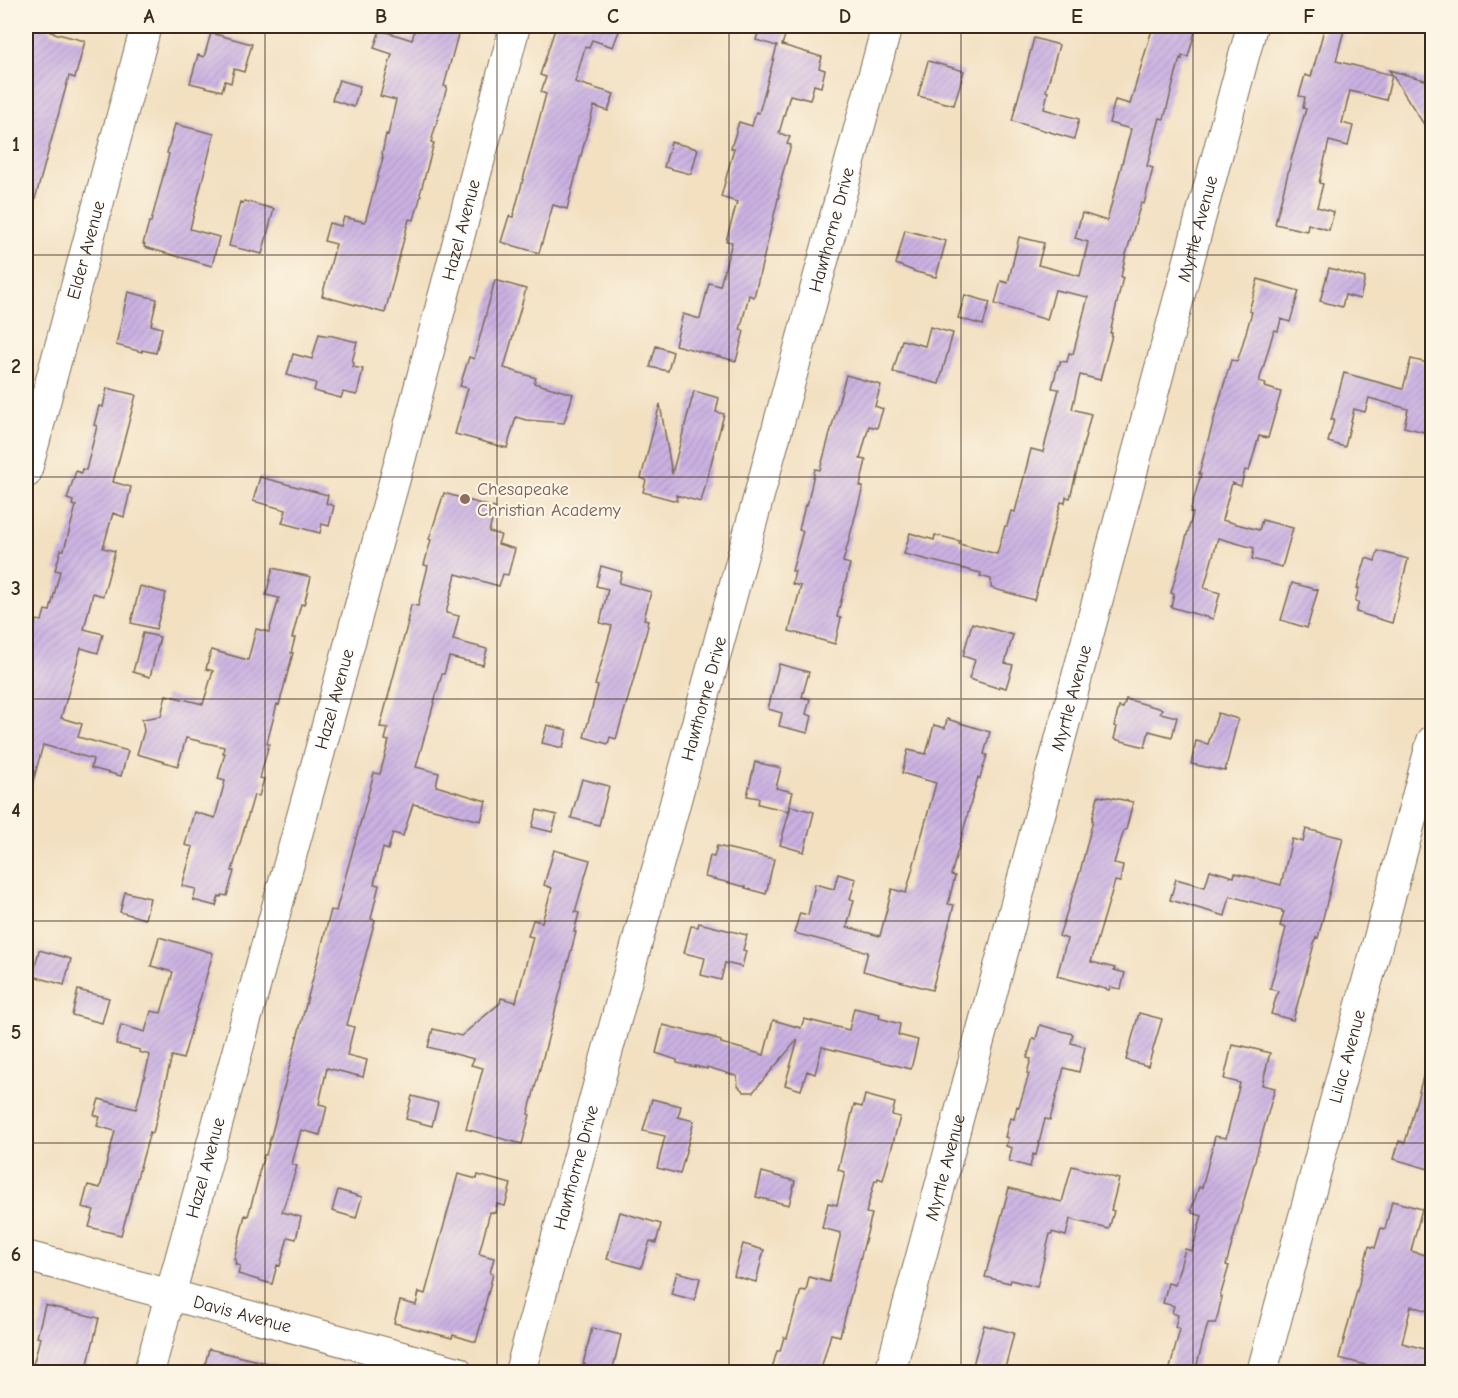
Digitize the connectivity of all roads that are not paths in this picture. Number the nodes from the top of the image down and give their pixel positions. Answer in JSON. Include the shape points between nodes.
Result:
{"nodes":[{"id":1,"x":146,"y":26,"type":"edge"},
{"id":2,"x":516,"y":26,"type":"edge"},
{"id":3,"x":886,"y":26,"type":"edge"},
{"id":4,"x":1252,"y":26,"type":"edge"},
{"id":5,"x":26,"y":473,"type":"edge"},
{"id":6,"x":1432,"y":741,"type":"edge"},
{"id":7,"x":26,"y":1256,"type":"edge"},
{"id":8,"x":170,"y":1295,"type":"junction"},
{"id":9,"x":149,"y":1372,"type":"edge"},
{"id":10,"x":458,"y":1372,"type":"edge"},
{"id":11,"x":520,"y":1372,"type":"edge"},
{"id":12,"x":890,"y":1372,"type":"edge"},
{"id":13,"x":1262,"y":1372,"type":"edge"}],
"edges":[{"from":1,"to":5,"type":"street","name":"Elder Avenue"},
{"from":2,"to":8,"type":"street","name":"Hazel Avenue","via":[[403,452]]},
{"from":3,"to":11,"type":"street","name":"Hawthorne Drive"},
{"from":4,"to":12,"type":"street","name":"Myrtle Avenue"},
{"from":6,"to":13,"type":"street","name":"Lilac Avenue"},
{"from":7,"to":8,"type":"street","name":"Davis Avenue"},
{"from":8,"to":9,"type":"street","name":"Hazel Avenue"},
{"from":8,"to":10,"type":"street","name":"Davis Avenue"}]}
